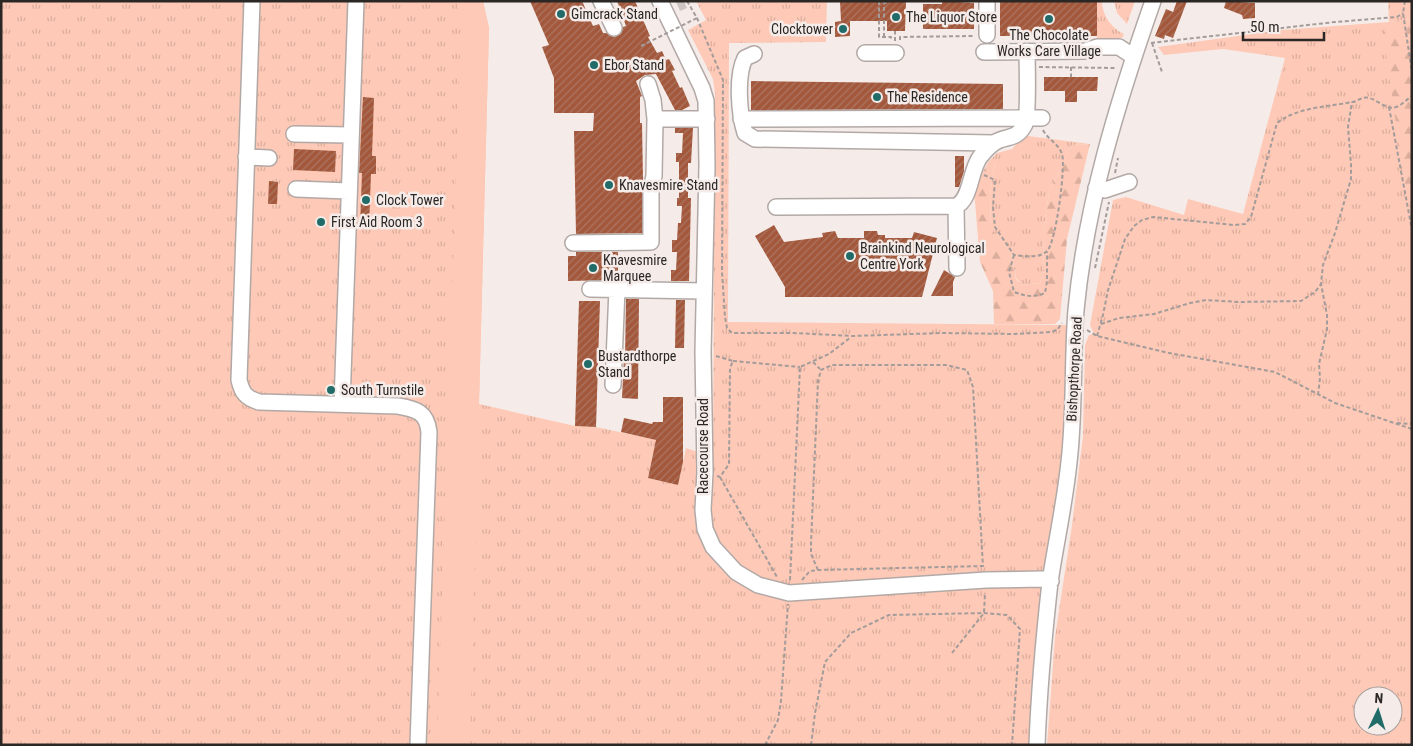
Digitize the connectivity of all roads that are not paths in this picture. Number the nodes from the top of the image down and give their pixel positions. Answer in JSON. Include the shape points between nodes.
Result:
{"nodes":[{"id":1,"x":252,"y":1,"type":"edge"},
{"id":2,"x":356,"y":1,"type":"edge"},
{"id":3,"x":601,"y":1,"type":"edge"},
{"id":4,"x":987,"y":1,"type":"edge"},
{"id":5,"x":1154,"y":1,"type":"edge"},
{"id":6,"x":672,"y":4,"type":"edge"},
{"id":7,"x":614,"y":28,"type":"dead end"},
{"id":8,"x":988,"y":36,"type":"dead end"},
{"id":9,"x":896,"y":47,"type":"road end"},
{"id":10,"x":984,"y":52,"type":"dead end"},
{"id":11,"x":1027,"y":52,"type":"junction"},
{"id":12,"x":864,"y":53,"type":"dead end"},
{"id":13,"x":754,"y":54,"type":"dead end"},
{"id":14,"x":1134,"y":57,"type":"junction"},
{"id":15,"x":648,"y":84,"type":"dead end"},
{"id":16,"x":1026,"y":118,"type":"junction"},
{"id":17,"x":1042,"y":118,"type":"road end"},
{"id":18,"x":655,"y":119,"type":"junction"},
{"id":19,"x":707,"y":119,"type":"junction"},
{"id":20,"x":735,"y":119,"type":"junction"},
{"id":21,"x":294,"y":134,"type":"dead end"},
{"id":22,"x":350,"y":135,"type":"junction"},
{"id":23,"x":994,"y":142,"type":"junction"},
{"id":24,"x":246,"y":157,"type":"junction"},
{"id":25,"x":269,"y":158,"type":"dead end"},
{"id":26,"x":1129,"y":182,"type":"dead end"},
{"id":27,"x":1096,"y":188,"type":"junction"},
{"id":28,"x":296,"y":189,"type":"dead end"},
{"id":29,"x":348,"y":191,"type":"junction"},
{"id":30,"x":956,"y":206,"type":"junction"},
{"id":31,"x":776,"y":207,"type":"dead end"},
{"id":32,"x":573,"y":243,"type":"dead end"},
{"id":33,"x":957,"y":268,"type":"dead end"},
{"id":34,"x":590,"y":289,"type":"dead end"},
{"id":35,"x":617,"y":289,"type":"junction"},
{"id":36,"x":704,"y":291,"type":"junction"},
{"id":37,"x":613,"y":385,"type":"dead end"},
{"id":38,"x":342,"y":404,"type":"junction"},
{"id":39,"x":1050,"y":581,"type":"junction"},
{"id":40,"x":418,"y":745,"type":"edge"},
{"id":41,"x":1037,"y":745,"type":"edge"}],
"edges":[{"from":1,"to":24,"type":"street"},
{"from":2,"to":22,"type":"street"},
{"from":3,"to":7,"type":"street"},
{"from":4,"to":8,"type":"street"},
{"from":5,"to":14,"type":"street","name":"Bishopthorpe Road","via":[[1146,42]]},
{"from":6,"to":19,"type":"street","name":"Racecourse Road","via":[[706,101]]},
{"from":9,"to":12,"type":"street"},
{"from":10,"to":11,"type":"street"},
{"from":11,"to":14,"type":"street","via":[[1085,51],[1098,56]]},
{"from":11,"to":16,"type":"street"},
{"from":13,"to":20,"type":"street","via":[[744,58],[741,65]]},
{"from":14,"to":27,"type":"street","name":"Bishopthorpe Road"},
{"from":15,"to":18,"type":"street"},
{"from":16,"to":17,"type":"street"},
{"from":16,"to":20,"type":"street"},
{"from":16,"to":23,"type":"street","via":[[1016,136]]},
{"from":18,"to":19,"type":"street"},
{"from":18,"to":32,"type":"street","via":[[651,242]]},
{"from":19,"to":36,"type":"street","name":"Racecourse Road"},
{"from":20,"to":23,"type":"street","via":[[745,133],[756,139]]},
{"from":21,"to":22,"type":"street"},
{"from":22,"to":29,"type":"street"},
{"from":23,"to":30,"type":"street","via":[[978,159],[964,200]]},
{"from":24,"to":25,"type":"street"},
{"from":24,"to":38,"type":"street","via":[[239,380],[242,392],[259,402]]},
{"from":26,"to":27,"type":"street","via":[[1105,190]]},
{"from":27,"to":39,"type":"street","name":"Bishopthorpe Road","via":[[1076,310],[1070,461]]},
{"from":28,"to":29,"type":"street"},
{"from":29,"to":38,"type":"street"},
{"from":30,"to":31,"type":"street"},
{"from":30,"to":33,"type":"street"},
{"from":34,"to":35,"type":"street"},
{"from":35,"to":36,"type":"street"},
{"from":35,"to":37,"type":"street"},
{"from":36,"to":39,"type":"street","name":"Racecourse Road","via":[[703,352],[712,474],[703,510],[713,547],[736,572],[758,585],[788,592],[984,573]]},
{"from":38,"to":40,"type":"street","via":[[411,408],[422,414],[428,423]]},
{"from":39,"to":41,"type":"street","name":"Bishopthorpe Road"}]}
